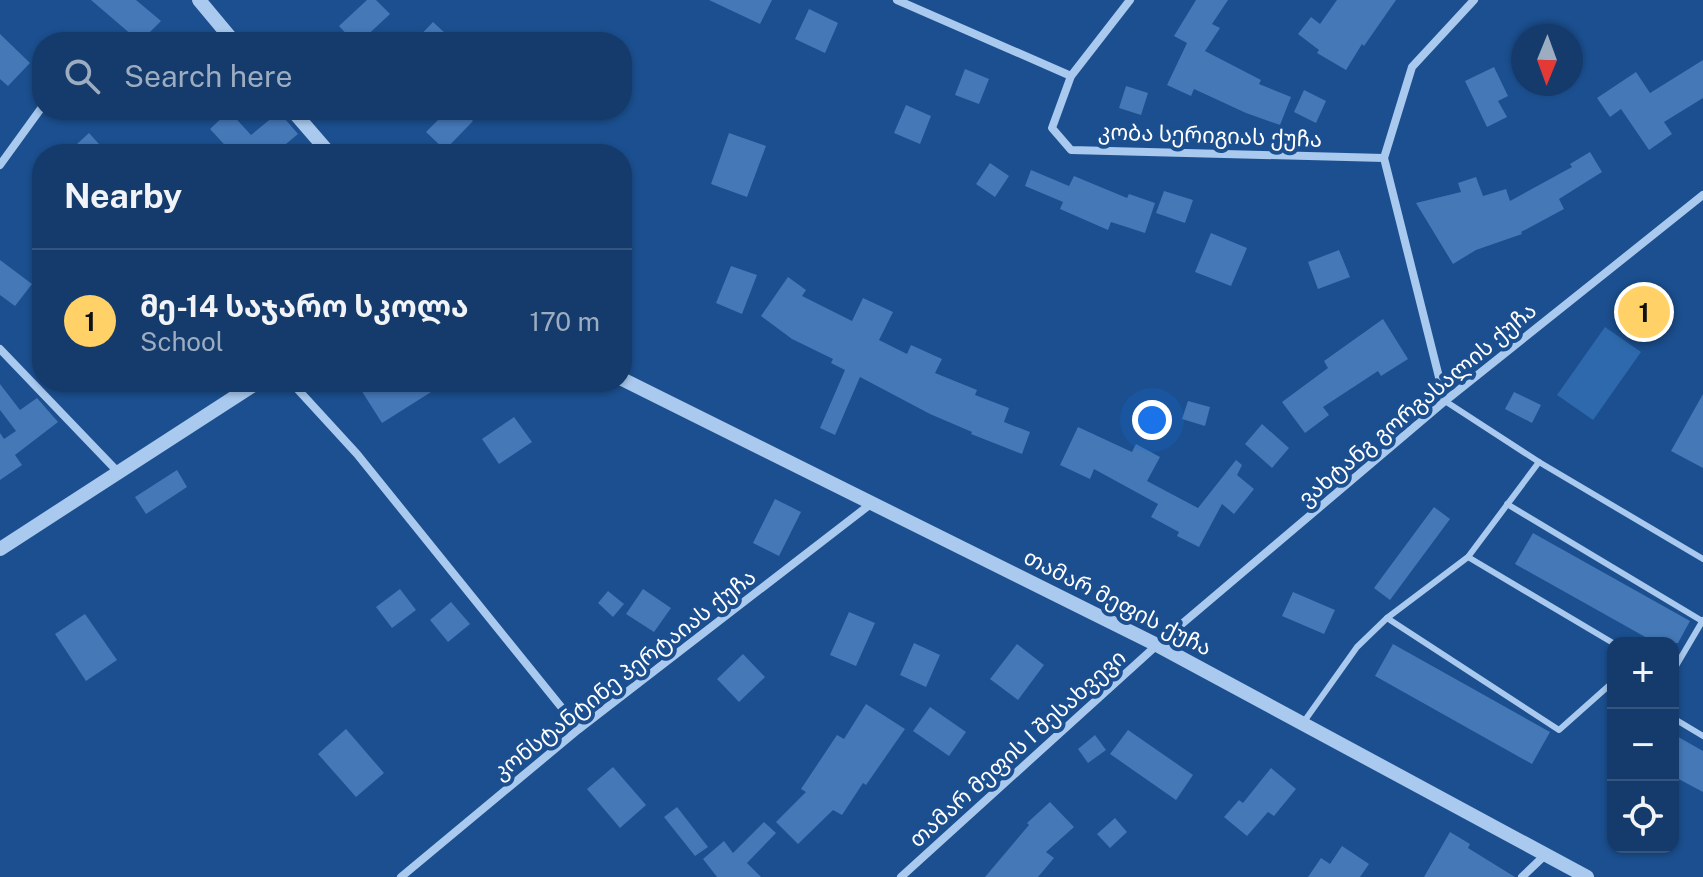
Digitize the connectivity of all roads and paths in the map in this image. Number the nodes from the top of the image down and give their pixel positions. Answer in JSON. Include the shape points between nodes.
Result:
{"nodes":[{"id":1,"x":199,"y":0,"type":"edge"},
{"id":2,"x":897,"y":0,"type":"edge"},
{"id":3,"x":1130,"y":0,"type":"edge"},
{"id":4,"x":1474,"y":0,"type":"edge"},
{"id":5,"x":226,"y":32,"type":"edge"},
{"id":6,"x":1071,"y":76,"type":"junction"},
{"id":7,"x":33,"y":120,"type":"edge"},
{"id":8,"x":301,"y":120,"type":"edge"},
{"id":9,"x":321,"y":144,"type":"edge"},
{"id":10,"x":1384,"y":158,"type":"junction"},
{"id":11,"x":0,"y":165,"type":"edge"},
{"id":12,"x":1703,"y":195,"type":"edge"},
{"id":13,"x":0,"y":349,"type":"edge"},
{"id":14,"x":32,"y":382,"type":"edge"},
{"id":15,"x":632,"y":384,"type":"edge"},
{"id":16,"x":41,"y":392,"type":"edge"},
{"id":17,"x":242,"y":392,"type":"edge"},
{"id":18,"x":300,"y":392,"type":"edge"},
{"id":19,"x":1445,"y":401,"type":"junction"},
{"id":20,"x":1539,"y":462,"type":"junction"},
{"id":21,"x":118,"y":472,"type":"junction"},
{"id":22,"x":872,"y":503,"type":"junction"},
{"id":23,"x":1507,"y":504,"type":"junction"},
{"id":24,"x":0,"y":549,"type":"edge"},
{"id":25,"x":1468,"y":557,"type":"junction"},
{"id":26,"x":1703,"y":559,"type":"edge"},
{"id":27,"x":1387,"y":618,"type":"junction"},
{"id":28,"x":1702,"y":620,"type":"edge"},
{"id":29,"x":1607,"y":639,"type":"edge"},
{"id":30,"x":1157,"y":645,"type":"junction"},
{"id":31,"x":1679,"y":660,"type":"edge"},
{"id":32,"x":1607,"y":688,"type":"edge"},
{"id":33,"x":1679,"y":722,"type":"edge"},
{"id":34,"x":1303,"y":723,"type":"junction"},
{"id":35,"x":579,"y":729,"type":"junction"},
{"id":36,"x":1703,"y":736,"type":"edge"},
{"id":37,"x":1544,"y":856,"type":"junction"},
{"id":38,"x":401,"y":877,"type":"edge"},
{"id":39,"x":901,"y":877,"type":"edge"},
{"id":40,"x":1522,"y":877,"type":"edge"},
{"id":41,"x":1587,"y":877,"type":"edge"}],
"edges":[{"from":1,"to":5,"type":"street"},
{"from":2,"to":6,"type":"street"},
{"from":3,"to":6,"type":"street","name":"კობა სერიგიას ქუჩა"},
{"from":4,"to":10,"type":"street","via":[[1412,67]]},
{"from":6,"to":10,"type":"street","name":"კობა სერიგიას ქუჩა","via":[[1052,128],[1071,150]]},
{"from":7,"to":11,"type":"street"},
{"from":8,"to":9,"type":"street"},
{"from":10,"to":19,"type":"street"},
{"from":12,"to":19,"type":"street","name":"ვახტანგ გორგასალის ქუჩა"},
{"from":13,"to":14,"type":"street"},
{"from":15,"to":22,"type":"street","name":"თამარ მეფის ქუჩა"},
{"from":16,"to":21,"type":"street"},
{"from":17,"to":21,"type":"street"},
{"from":18,"to":35,"type":"street","via":[[355,452]]},
{"from":19,"to":20,"type":"lane"},
{"from":19,"to":30,"type":"street","name":"ვახტანგ გორგასალის ქუჩა"},
{"from":20,"to":23,"type":"lane"},
{"from":20,"to":26,"type":"lane"},
{"from":21,"to":24,"type":"street"},
{"from":22,"to":30,"type":"street","name":"თამარ მეფის ქუჩა"},
{"from":22,"to":35,"type":"street","name":"კონსტანტინე პერტაიას ქუჩა"},
{"from":23,"to":25,"type":"lane"},
{"from":23,"to":28,"type":"lane"},
{"from":25,"to":27,"type":"lane"},
{"from":25,"to":29,"type":"lane"},
{"from":27,"to":32,"type":"lane","via":[[1559,730]]},
{"from":27,"to":34,"type":"lane","via":[[1357,647]]},
{"from":28,"to":31,"type":"lane"},
{"from":30,"to":34,"type":"street","name":"თამარ მეფის ქუჩა"},
{"from":30,"to":39,"type":"street","name":"თამარ მეფის I შესახვევი"},
{"from":33,"to":36,"type":"lane"},
{"from":34,"to":37,"type":"street","name":"თამარ მეფის ქუჩა"},
{"from":35,"to":38,"type":"street","name":"კონსტანტინე პერტაიას ქუჩა"},
{"from":37,"to":40,"type":"street"},
{"from":37,"to":41,"type":"street","name":"თამარ მეფის ქუჩა"}]}
